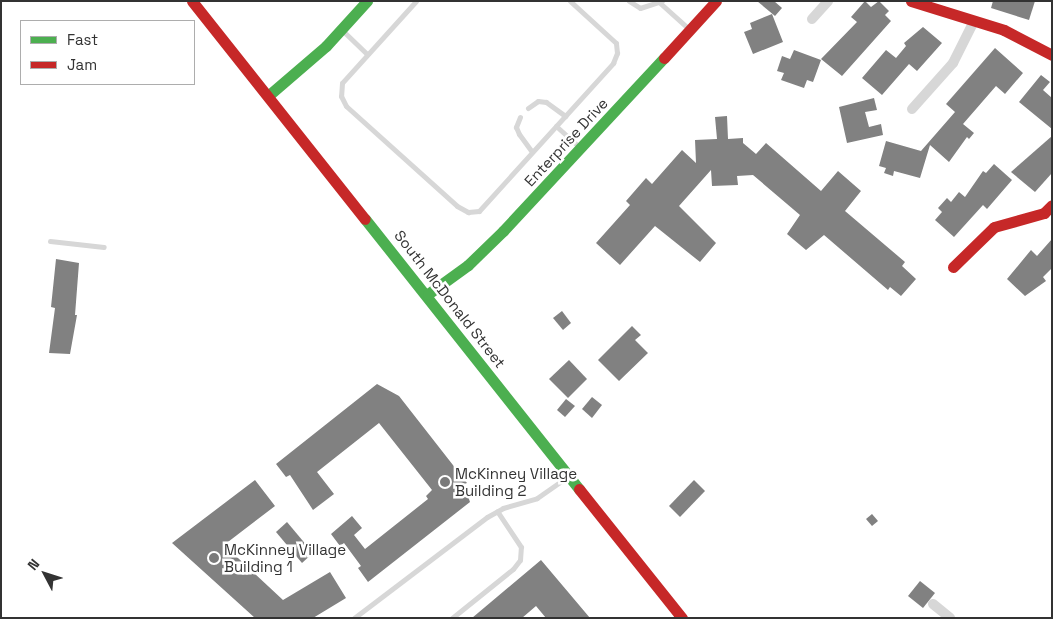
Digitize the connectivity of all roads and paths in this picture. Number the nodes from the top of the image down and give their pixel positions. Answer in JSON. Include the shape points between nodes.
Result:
{"nodes":[{"id":1,"x":192,"y":1,"type":"edge"},
{"id":2,"x":367,"y":1,"type":"edge"},
{"id":3,"x":416,"y":1,"type":"edge"},
{"id":4,"x":570,"y":1,"type":"edge"},
{"id":5,"x":629,"y":1,"type":"edge"},
{"id":6,"x":716,"y":1,"type":"edge"},
{"id":7,"x":828,"y":1,"type":"edge"},
{"id":8,"x":911,"y":1,"type":"edge"},
{"id":9,"x":661,"y":2,"type":"edge"},
{"id":10,"x":812,"y":19,"type":"dead end"},
{"id":11,"x":974,"y":21,"type":"junction"},
{"id":12,"x":341,"y":30,"type":"junction"},
{"id":13,"x":690,"y":30,"type":"junction"},
{"id":14,"x":367,"y":54,"type":"junction"},
{"id":15,"x":1052,"y":55,"type":"edge"},
{"id":16,"x":269,"y":96,"type":"junction"},
{"id":17,"x":528,"y":108,"type":"dead end"},
{"id":18,"x":912,"y":110,"type":"dead end"},
{"id":19,"x":565,"y":116,"type":"junction"},
{"id":20,"x":520,"y":117,"type":"dead end"},
{"id":21,"x":556,"y":126,"type":"junction"},
{"id":22,"x":581,"y":149,"type":"junction"},
{"id":23,"x":532,"y":152,"type":"junction"},
{"id":24,"x":1052,"y":205,"type":"edge"},
{"id":25,"x":50,"y":241,"type":"dead end"},
{"id":26,"x":104,"y":247,"type":"dead end"},
{"id":27,"x":952,"y":267,"type":"dead end"},
{"id":28,"x":428,"y":294,"type":"junction"},
{"id":29,"x":568,"y":476,"type":"junction"},
{"id":30,"x":497,"y":511,"type":"junction"},
{"id":31,"x":933,"y":604,"type":"dead end"},
{"id":32,"x":354,"y":618,"type":"edge"},
{"id":33,"x":452,"y":618,"type":"edge"},
{"id":34,"x":682,"y":618,"type":"edge"},
{"id":35,"x":950,"y":618,"type":"edge"}],
"edges":[{"from":1,"to":16,"type":"street","name":"South McDonald Street"},
{"from":2,"to":12,"type":"street"},
{"from":3,"to":14,"type":"lane"},
{"from":4,"to":19,"type":"lane","via":[[616,42],[618,53],[613,64]]},
{"from":5,"to":9,"type":"lane","via":[[640,8]]},
{"from":6,"to":13,"type":"street","name":"Enterprise Drive"},
{"from":7,"to":10,"type":"street"},
{"from":8,"to":11,"type":"street"},
{"from":9,"to":13,"type":"lane"},
{"from":11,"to":15,"type":"street","via":[[1004,30]]},
{"from":11,"to":18,"type":"street","via":[[953,63]]},
{"from":12,"to":14,"type":"lane"},
{"from":12,"to":16,"type":"street"},
{"from":13,"to":22,"type":"street","name":"Enterprise Drive"},
{"from":14,"to":23,"type":"lane","via":[[342,83],[341,96],[346,106],[461,209],[479,211]]},
{"from":16,"to":28,"type":"street","name":"South McDonald Street"},
{"from":17,"to":19,"type":"lane","via":[[538,102],[546,102]]},
{"from":19,"to":21,"type":"lane"},
{"from":20,"to":23,"type":"lane","via":[[516,127]]},
{"from":21,"to":22,"type":"lane"},
{"from":21,"to":23,"type":"lane"},
{"from":22,"to":28,"type":"street","name":"Enterprise Drive","via":[[468,265]]},
{"from":24,"to":27,"type":"street","via":[[1044,213],[994,226]]},
{"from":25,"to":26,"type":"lane"},
{"from":28,"to":29,"type":"street","name":"South McDonald Street"},
{"from":29,"to":30,"type":"lane","via":[[537,498]]},
{"from":29,"to":34,"type":"street","name":"South McDonald Street"},
{"from":30,"to":32,"type":"lane"},
{"from":30,"to":33,"type":"lane","via":[[521,547],[520,560]]},
{"from":31,"to":35,"type":"street"}]}
